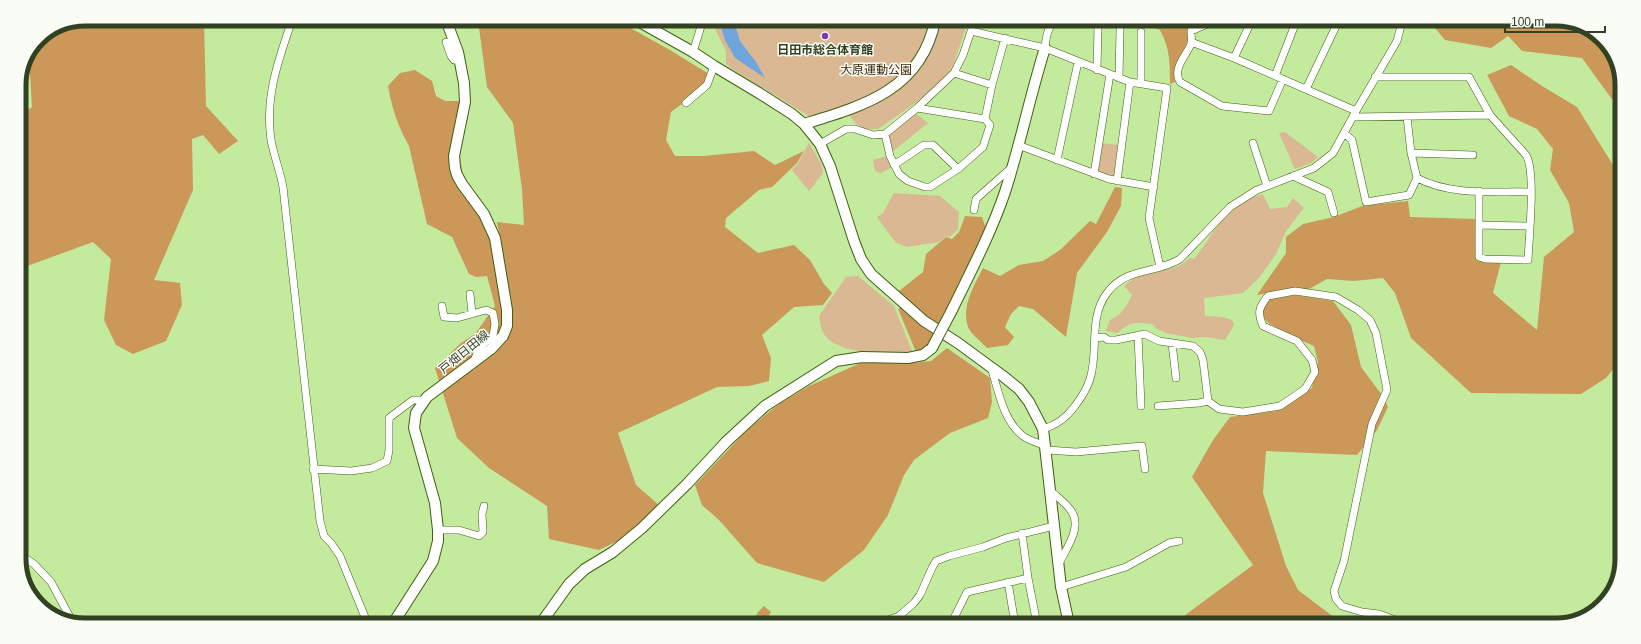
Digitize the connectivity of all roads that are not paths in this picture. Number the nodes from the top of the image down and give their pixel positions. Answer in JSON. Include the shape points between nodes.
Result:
{"nodes":[{"id":1,"x":290,"y":26,"type":"edge"},
{"id":2,"x":448,"y":26,"type":"edge"},
{"id":3,"x":647,"y":26,"type":"edge"},
{"id":4,"x":701,"y":26,"type":"edge"},
{"id":5,"x":934,"y":26,"type":"edge"},
{"id":6,"x":1050,"y":26,"type":"edge"},
{"id":7,"x":1098,"y":26,"type":"dead end"},
{"id":8,"x":1203,"y":26,"type":"edge"},
{"id":9,"x":1249,"y":26,"type":"edge"},
{"id":10,"x":1294,"y":26,"type":"edge"},
{"id":11,"x":1336,"y":26,"type":"edge"},
{"id":12,"x":1401,"y":26,"type":"edge"},
{"id":13,"x":1120,"y":30,"type":"dead end"},
{"id":14,"x":1141,"y":32,"type":"dead end"},
{"id":15,"x":1005,"y":38,"type":"junction"},
{"id":16,"x":446,"y":42,"type":"dead end"},
{"id":17,"x":1192,"y":42,"type":"junction"},
{"id":18,"x":1045,"y":48,"type":"junction"},
{"id":19,"x":693,"y":52,"type":"junction"},
{"id":20,"x":1234,"y":58,"type":"junction"},
{"id":21,"x":459,"y":59,"type":"junction"},
{"id":22,"x":1078,"y":62,"type":"junction"},
{"id":23,"x":714,"y":66,"type":"junction"},
{"id":24,"x":1097,"y":70,"type":"junction"},
{"id":25,"x":954,"y":74,"type":"junction"},
{"id":26,"x":1110,"y":74,"type":"junction"},
{"id":27,"x":1275,"y":76,"type":"junction"},
{"id":28,"x":1375,"y":77,"type":"junction"},
{"id":29,"x":1119,"y":78,"type":"junction"},
{"id":30,"x":1283,"y":79,"type":"junction"},
{"id":31,"x":1130,"y":82,"type":"junction"},
{"id":32,"x":1141,"y":84,"type":"junction"},
{"id":33,"x":992,"y":85,"type":"junction"},
{"id":34,"x":1306,"y":89,"type":"junction"},
{"id":35,"x":686,"y":103,"type":"dead end"},
{"id":36,"x":918,"y":108,"type":"junction"},
{"id":37,"x":1354,"y":114,"type":"junction"},
{"id":38,"x":1490,"y":115,"type":"junction"},
{"id":39,"x":1407,"y":117,"type":"junction"},
{"id":40,"x":984,"y":119,"type":"junction"},
{"id":41,"x":804,"y":124,"type":"junction"},
{"id":42,"x":1344,"y":133,"type":"junction"},
{"id":43,"x":885,"y":134,"type":"junction"},
{"id":44,"x":1253,"y":143,"type":"dead end"},
{"id":45,"x":820,"y":144,"type":"junction"},
{"id":46,"x":1018,"y":145,"type":"junction"},
{"id":47,"x":1411,"y":153,"type":"junction"},
{"id":48,"x":1473,"y":155,"type":"dead end"},
{"id":49,"x":1057,"y":160,"type":"junction"},
{"id":50,"x":894,"y":165,"type":"junction"},
{"id":51,"x":1012,"y":167,"type":"junction"},
{"id":52,"x":958,"y":169,"type":"junction"},
{"id":53,"x":1094,"y":174,"type":"junction"},
{"id":54,"x":1293,"y":176,"type":"junction"},
{"id":55,"x":1416,"y":178,"type":"junction"},
{"id":56,"x":1117,"y":181,"type":"junction"},
{"id":57,"x":1267,"y":186,"type":"junction"},
{"id":58,"x":1154,"y":187,"type":"junction"},
{"id":59,"x":1479,"y":191,"type":"junction"},
{"id":60,"x":1531,"y":192,"type":"junction"},
{"id":61,"x":974,"y":210,"type":"dead end"},
{"id":62,"x":1334,"y":213,"type":"dead end"},
{"id":63,"x":1479,"y":225,"type":"junction"},
{"id":64,"x":1530,"y":226,"type":"junction"},
{"id":65,"x":1160,"y":267,"type":"junction"},
{"id":66,"x":470,"y":294,"type":"dead end"},
{"id":67,"x":442,"y":306,"type":"dead end"},
{"id":68,"x":472,"y":314,"type":"junction"},
{"id":69,"x":1138,"y":335,"type":"junction"},
{"id":70,"x":1095,"y":338,"type":"junction"},
{"id":71,"x":1172,"y":343,"type":"junction"},
{"id":72,"x":475,"y":361,"type":"junction"},
{"id":73,"x":991,"y":367,"type":"junction"},
{"id":74,"x":1176,"y":378,"type":"dead end"},
{"id":75,"x":425,"y":400,"type":"junction"},
{"id":76,"x":1208,"y":401,"type":"junction"},
{"id":77,"x":1140,"y":406,"type":"dead end"},
{"id":78,"x":1158,"y":406,"type":"dead end"},
{"id":79,"x":1043,"y":429,"type":"junction"},
{"id":80,"x":1046,"y":448,"type":"junction"},
{"id":81,"x":314,"y":469,"type":"junction"},
{"id":82,"x":1146,"y":469,"type":"dead end"},
{"id":83,"x":1051,"y":491,"type":"junction"},
{"id":84,"x":484,"y":506,"type":"dead end"},
{"id":85,"x":1054,"y":526,"type":"junction"},
{"id":86,"x":438,"y":530,"type":"junction"},
{"id":87,"x":1022,"y":533,"type":"junction"},
{"id":88,"x":1179,"y":541,"type":"dead end"},
{"id":89,"x":26,"y":559,"type":"edge"},
{"id":90,"x":1059,"y":564,"type":"junction"},
{"id":91,"x":1028,"y":578,"type":"junction"},
{"id":92,"x":1008,"y":582,"type":"junction"},
{"id":93,"x":1061,"y":587,"type":"junction"},
{"id":94,"x":69,"y":616,"type":"edge"},
{"id":95,"x":365,"y":618,"type":"edge"},
{"id":96,"x":397,"y":618,"type":"edge"},
{"id":97,"x":545,"y":618,"type":"edge"},
{"id":98,"x":898,"y":618,"type":"edge"},
{"id":99,"x":954,"y":618,"type":"edge"},
{"id":100,"x":1014,"y":618,"type":"edge"},
{"id":101,"x":1037,"y":618,"type":"edge"},
{"id":102,"x":1067,"y":618,"type":"edge"},
{"id":103,"x":1390,"y":618,"type":"edge"}],
"edges":[{"from":1,"to":81,"type":"street","via":[[275,70],[269,110],[271,139],[283,187]]},
{"from":2,"to":21,"type":"street","name":"戸畑日田線"},
{"from":3,"to":19,"type":"street"},
{"from":4,"to":19,"type":"street"},
{"from":5,"to":41,"type":"street","via":[[920,61],[908,76],[890,91],[848,111]]},
{"from":6,"to":18,"type":"street"},
{"from":7,"to":24,"type":"street"},
{"from":8,"to":17,"type":"street","via":[[1191,31]]},
{"from":9,"to":20,"type":"street"},
{"from":10,"to":27,"type":"street"},
{"from":11,"to":34,"type":"street"},
{"from":12,"to":28,"type":"street","via":[[1397,41]]},
{"from":13,"to":29,"type":"street"},
{"from":14,"to":32,"type":"street"},
{"from":15,"to":18,"type":"street"},
{"from":15,"to":25,"type":"street","via":[[971,31]]},
{"from":15,"to":33,"type":"street"},
{"from":16,"to":21,"type":"street","via":[[450,56],[454,60]]},
{"from":17,"to":20,"type":"street"},
{"from":17,"to":30,"type":"street","via":[[1179,66],[1177,78],[1222,106],[1268,111]]},
{"from":18,"to":22,"type":"street"},
{"from":18,"to":46,"type":"street"},
{"from":19,"to":23,"type":"street"},
{"from":20,"to":27,"type":"street"},
{"from":21,"to":72,"type":"street","name":"戸畑日田線","via":[[465,102],[454,156],[455,168],[462,184],[484,214],[495,238],[507,310],[507,326],[503,336],[492,350]]},
{"from":22,"to":24,"type":"street"},
{"from":22,"to":49,"type":"street"},
{"from":23,"to":35,"type":"street","via":[[707,85]]},
{"from":23,"to":41,"type":"street"},
{"from":24,"to":26,"type":"street"},
{"from":25,"to":33,"type":"street"},
{"from":25,"to":36,"type":"street"},
{"from":26,"to":29,"type":"street"},
{"from":26,"to":53,"type":"street"},
{"from":27,"to":30,"type":"street"},
{"from":28,"to":37,"type":"street"},
{"from":28,"to":38,"type":"street","via":[[1469,77]]},
{"from":29,"to":31,"type":"street"},
{"from":30,"to":34,"type":"street"},
{"from":31,"to":32,"type":"street"},
{"from":31,"to":56,"type":"street"},
{"from":32,"to":58,"type":"street","via":[[1167,88]]},
{"from":33,"to":40,"type":"street"},
{"from":34,"to":37,"type":"street"},
{"from":36,"to":40,"type":"street"},
{"from":36,"to":43,"type":"street"},
{"from":37,"to":39,"type":"street"},
{"from":37,"to":42,"type":"street"},
{"from":38,"to":39,"type":"street"},
{"from":38,"to":60,"type":"street","via":[[1526,155],[1529,161]]},
{"from":39,"to":47,"type":"street"},
{"from":40,"to":52,"type":"street","via":[[990,126],[983,147]]},
{"from":41,"to":45,"type":"street"},
{"from":42,"to":54,"type":"street","via":[[1333,153],[1314,168]]},
{"from":42,"to":55,"type":"street","via":[[1352,140],[1366,202],[1409,195]]},
{"from":43,"to":45,"type":"street","via":[[873,135],[846,129]]},
{"from":43,"to":50,"type":"street"},
{"from":44,"to":57,"type":"street"},
{"from":45,"to":73,"type":"street","via":[[830,166],[861,259],[871,274],[924,321]]},
{"from":46,"to":49,"type":"street"},
{"from":46,"to":51,"type":"street"},
{"from":47,"to":48,"type":"street"},
{"from":47,"to":55,"type":"street"},
{"from":49,"to":53,"type":"street"},
{"from":50,"to":52,"type":"street","via":[[899,174],[908,181],[925,187]]},
{"from":50,"to":52,"type":"street","via":[[929,144]]},
{"from":51,"to":61,"type":"street","via":[[976,198]]},
{"from":51,"to":97,"type":"street","bridge":true,"via":[[997,213],[932,348],[922,355],[908,358],[862,357],[836,361],[765,406],[642,528],[613,552],[585,569],[569,584]]},
{"from":53,"to":56,"type":"street"},
{"from":54,"to":57,"type":"street"},
{"from":54,"to":62,"type":"street","via":[[1328,192]]},
{"from":55,"to":59,"type":"street","via":[[1452,190]]},
{"from":56,"to":58,"type":"street"},
{"from":57,"to":65,"type":"street","via":[[1230,207],[1180,259]]},
{"from":58,"to":65,"type":"street","via":[[1149,218]]},
{"from":59,"to":60,"type":"street"},
{"from":59,"to":63,"type":"street"},
{"from":60,"to":64,"type":"street"},
{"from":63,"to":64,"type":"street"},
{"from":63,"to":64,"type":"street","via":[[1479,257],[1528,260]]},
{"from":65,"to":70,"type":"street","via":[[1143,270],[1115,284],[1106,294],[1098,310]]},
{"from":66,"to":68,"type":"street"},
{"from":67,"to":68,"type":"street","via":[[444,317],[457,318]]},
{"from":68,"to":72,"type":"street","via":[[486,310],[493,313],[494,324],[493,336],[479,347]]},
{"from":69,"to":70,"type":"street","via":[[1116,340]]},
{"from":69,"to":71,"type":"street","via":[[1145,334],[1159,341]]},
{"from":69,"to":77,"type":"street"},
{"from":70,"to":79,"type":"street","via":[[1090,378],[1083,395],[1071,411],[1056,424]]},
{"from":71,"to":74,"type":"street"},
{"from":71,"to":76,"type":"street","via":[[1193,346],[1200,352]]},
{"from":72,"to":75,"type":"street","name":"戸畑日田線"},
{"from":73,"to":79,"type":"street","via":[[1019,389]]},
{"from":73,"to":80,"type":"street","via":[[1006,412],[1015,428],[1022,435]]},
{"from":75,"to":81,"type":"street","via":[[413,400],[389,418],[387,461],[372,468],[351,471]]},
{"from":75,"to":86,"type":"street","name":"戸畑日田線","via":[[416,413],[414,428],[435,503]]},
{"from":76,"to":78,"type":"street","via":[[1199,404]]},
{"from":76,"to":103,"type":"street","via":[[1219,409],[1243,412],[1280,406],[1306,389],[1315,372],[1312,360],[1297,341],[1263,326],[1259,317],[1260,305],[1268,296],[1295,292],[1336,297],[1370,320],[1376,333],[1387,390],[1372,424],[1344,561],[1334,592],[1342,606]]},
{"from":79,"to":80,"type":"street"},
{"from":80,"to":82,"type":"street","via":[[1076,452],[1142,446]]},
{"from":80,"to":83,"type":"street"},
{"from":81,"to":95,"type":"street","via":[[324,536],[340,556]]},
{"from":83,"to":85,"type":"street"},
{"from":83,"to":90,"type":"street","via":[[1073,514],[1075,522],[1074,534]]},
{"from":84,"to":86,"type":"street","via":[[483,532],[479,536],[459,530]]},
{"from":85,"to":87,"type":"street"},
{"from":85,"to":90,"type":"street"},
{"from":86,"to":96,"type":"street","name":"戸畑日田線","via":[[433,561]]},
{"from":87,"to":91,"type":"street"},
{"from":87,"to":98,"type":"street","via":[[936,562],[920,595]]},
{"from":88,"to":93,"type":"street","via":[[1169,543],[1126,567]]},
{"from":89,"to":94,"type":"street","via":[[51,582]]},
{"from":90,"to":93,"type":"street"},
{"from":91,"to":92,"type":"street"},
{"from":91,"to":101,"type":"street"},
{"from":92,"to":99,"type":"street","via":[[967,592]]},
{"from":92,"to":100,"type":"street"},
{"from":93,"to":102,"type":"street"}]}
